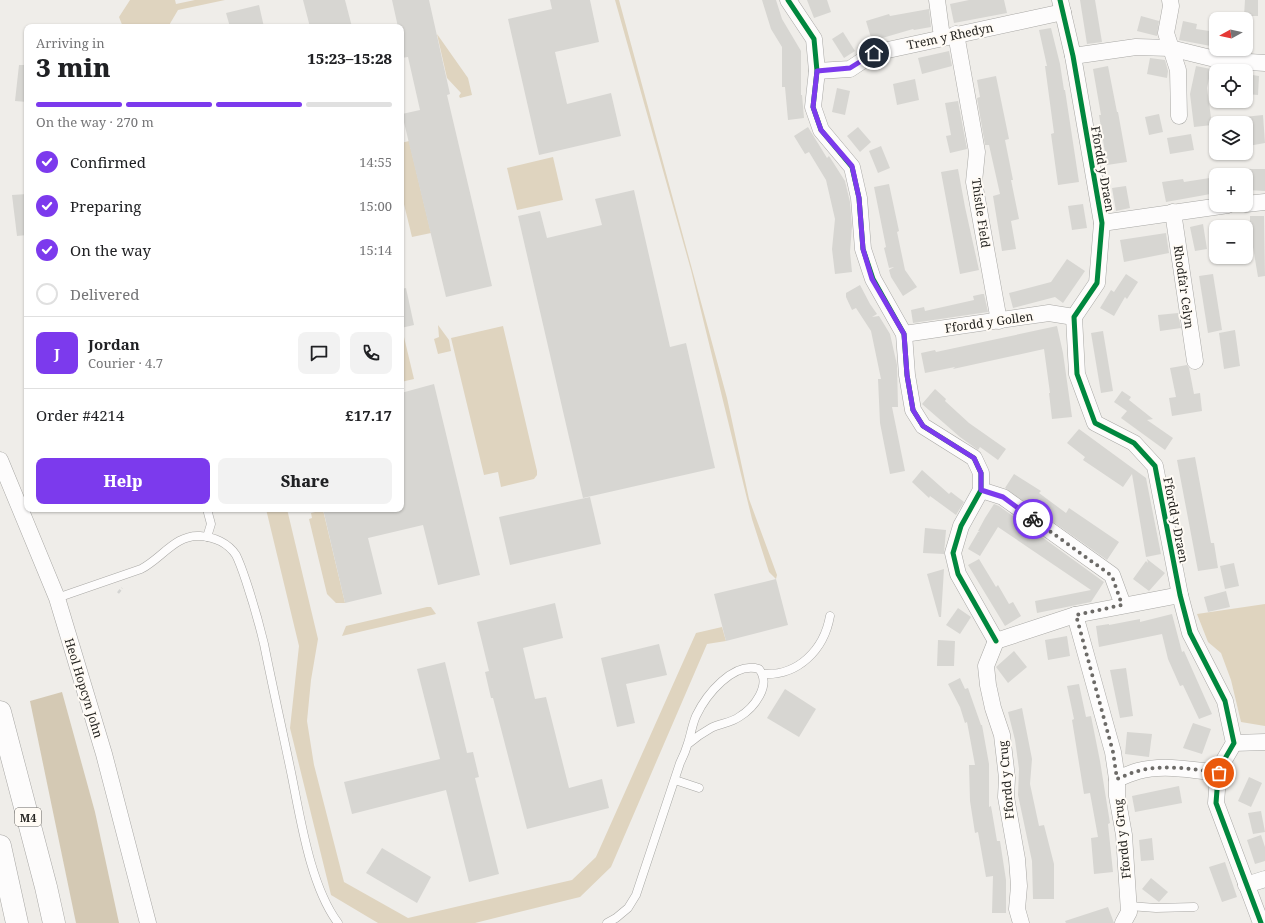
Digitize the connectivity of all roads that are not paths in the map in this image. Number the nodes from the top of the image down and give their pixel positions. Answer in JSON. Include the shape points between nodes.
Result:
{"nodes":[{"id":1,"x":788,"y":0,"type":"edge"},
{"id":2,"x":936,"y":0,"type":"edge"},
{"id":3,"x":1170,"y":0,"type":"edge"},
{"id":4,"x":1061,"y":6,"type":"edge"},
{"id":5,"x":949,"y":36,"type":"junction"},
{"id":6,"x":1170,"y":48,"type":"junction"},
{"id":7,"x":1073,"y":56,"type":"junction"},
{"id":8,"x":1265,"y":63,"type":"edge"},
{"id":9,"x":817,"y":71,"type":"junction"},
{"id":10,"x":1179,"y":116,"type":"dead end"},
{"id":11,"x":1265,"y":202,"type":"edge"},
{"id":12,"x":1253,"y":203,"type":"edge"},
{"id":13,"x":1209,"y":207,"type":"edge"},
{"id":14,"x":1174,"y":212,"type":"junction"},
{"id":15,"x":1102,"y":223,"type":"junction"},
{"id":16,"x":1074,"y":317,"type":"junction"},
{"id":17,"x":999,"y":321,"type":"junction"},
{"id":18,"x":904,"y":334,"type":"junction"},
{"id":19,"x":1195,"y":361,"type":"dead end"},
{"id":20,"x":0,"y":460,"type":"edge"},
{"id":21,"x":981,"y":490,"type":"junction"},
{"id":22,"x":208,"y":512,"type":"edge"},
{"id":23,"x":207,"y":537,"type":"junction"},
{"id":24,"x":1180,"y":595,"type":"junction"},
{"id":25,"x":57,"y":598,"type":"junction"},
{"id":26,"x":1122,"y":605,"type":"junction"},
{"id":27,"x":1076,"y":615,"type":"junction"},
{"id":28,"x":830,"y":616,"type":"dead end"},
{"id":29,"x":996,"y":641,"type":"junction"},
{"id":30,"x":763,"y":674,"type":"junction"},
{"id":31,"x":0,"y":712,"type":"edge"},
{"id":32,"x":1265,"y":742,"type":"edge"},
{"id":33,"x":1234,"y":743,"type":"junction"},
{"id":34,"x":688,"y":744,"type":"junction"},
{"id":35,"x":1219,"y":773,"type":"junction"},
{"id":36,"x":1117,"y":779,"type":"junction"},
{"id":37,"x":675,"y":780,"type":"junction"},
{"id":38,"x":699,"y":788,"type":"dead end"},
{"id":39,"x":0,"y":846,"type":"edge"},
{"id":40,"x":1265,"y":879,"type":"edge"},
{"id":41,"x":1246,"y":885,"type":"junction"},
{"id":42,"x":1129,"y":906,"type":"junction"},
{"id":43,"x":1194,"y":907,"type":"dead end"},
{"id":44,"x":17,"y":923,"type":"edge"},
{"id":45,"x":54,"y":923,"type":"edge"},
{"id":46,"x":148,"y":923,"type":"edge"},
{"id":47,"x":338,"y":923,"type":"edge"},
{"id":48,"x":607,"y":923,"type":"edge"},
{"id":49,"x":1021,"y":923,"type":"edge"},
{"id":50,"x":1123,"y":923,"type":"edge"},
{"id":51,"x":1261,"y":923,"type":"edge"}],
"edges":[{"from":1,"to":9,"type":"street","via":[[814,39]]},
{"from":2,"to":5,"type":"street","name":"Thistle Field"},
{"from":3,"to":6,"type":"street","via":[[1166,33]]},
{"from":4,"to":5,"type":"street","name":"Trem y Rhedyn"},
{"from":4,"to":7,"type":"street","name":"Ffordd y Draen"},
{"from":5,"to":9,"type":"street","name":"Trem y Rhedyn","via":[[874,53],[850,68]]},
{"from":5,"to":17,"type":"street","name":"Thistle Field","via":[[977,152],[974,182]]},
{"from":6,"to":7,"type":"street","via":[[1136,47]]},
{"from":6,"to":8,"type":"street","via":[[1219,60]]},
{"from":6,"to":10,"type":"street","via":[[1178,70]]},
{"from":7,"to":15,"type":"street","name":"Ffordd y Draen"},
{"from":9,"to":18,"type":"street","via":[[813,107],[821,130],[852,166],[859,198],[863,249],[872,279]]},
{"from":11,"to":12,"type":"street"},
{"from":13,"to":14,"type":"street"},
{"from":14,"to":15,"type":"street"},
{"from":14,"to":19,"type":"street","name":"Rhodfa'r Celyn"},
{"from":15,"to":16,"type":"street","name":"Ffordd y Draen","via":[[1097,283]]},
{"from":16,"to":17,"type":"street","name":"Ffordd y Gollen","via":[[1049,313]]},
{"from":16,"to":24,"type":"street","name":"Ffordd y Draen","via":[[1077,374],[1095,423],[1134,443],[1156,466]]},
{"from":17,"to":18,"type":"street","name":"Ffordd y Gollen"},
{"from":18,"to":21,"type":"street","via":[[913,410],[923,426],[974,458],[981,473]]},
{"from":20,"to":25,"type":"street","name":"Heol Hopcyn John"},
{"from":21,"to":26,"type":"street","via":[[1003,497],[1112,576]]},
{"from":21,"to":29,"type":"street","via":[[961,526],[953,553],[958,574]]},
{"from":22,"to":23,"type":"lane","via":[[211,524]]},
{"from":23,"to":25,"type":"lane","via":[[199,535],[181,540],[141,569]]},
{"from":23,"to":47,"type":"lane","via":[[217,539],[227,546],[236,555],[241,568],[259,623],[315,876],[324,902]]},
{"from":24,"to":26,"type":"street"},
{"from":24,"to":33,"type":"street","name":"Ffordd y Draen","via":[[1190,633],[1225,701]]},
{"from":25,"to":46,"type":"street","name":"Heol Hopcyn John","via":[[104,754]]},
{"from":26,"to":27,"type":"street"},
{"from":27,"to":29,"type":"street"},
{"from":27,"to":36,"type":"street","name":"Ffordd y Grug","via":[[1113,752]]},
{"from":28,"to":30,"type":"lane","via":[[821,643],[809,657],[782,673]]},
{"from":29,"to":49,"type":"street","name":"Ffordd y Crug","via":[[986,666],[993,708],[1002,735],[1007,778],[1006,797],[1017,859],[1017,909]]},
{"from":30,"to":34,"type":"lane","via":[[762,691],[749,710],[738,718],[703,732]]},
{"from":30,"to":34,"type":"lane","via":[[759,669],[745,668],[738,670],[718,686],[697,715]]},
{"from":31,"to":45,"type":"highway","number":"M4"},
{"from":32,"to":33,"type":"street"},
{"from":33,"to":35,"type":"street"},
{"from":34,"to":37,"type":"lane"},
{"from":35,"to":36,"type":"street","via":[[1158,768],[1138,771]]},
{"from":35,"to":41,"type":"street","via":[[1216,803]]},
{"from":36,"to":42,"type":"street","name":"Ffordd y Grug"},
{"from":37,"to":38,"type":"lane"},
{"from":37,"to":48,"type":"lane","via":[[636,895],[628,908]]},
{"from":39,"to":44,"type":"highway"},
{"from":40,"to":41,"type":"street"},
{"from":41,"to":51,"type":"street"},
{"from":42,"to":43,"type":"lane"},
{"from":42,"to":50,"type":"street","name":"Ffordd y Grug"}]}
